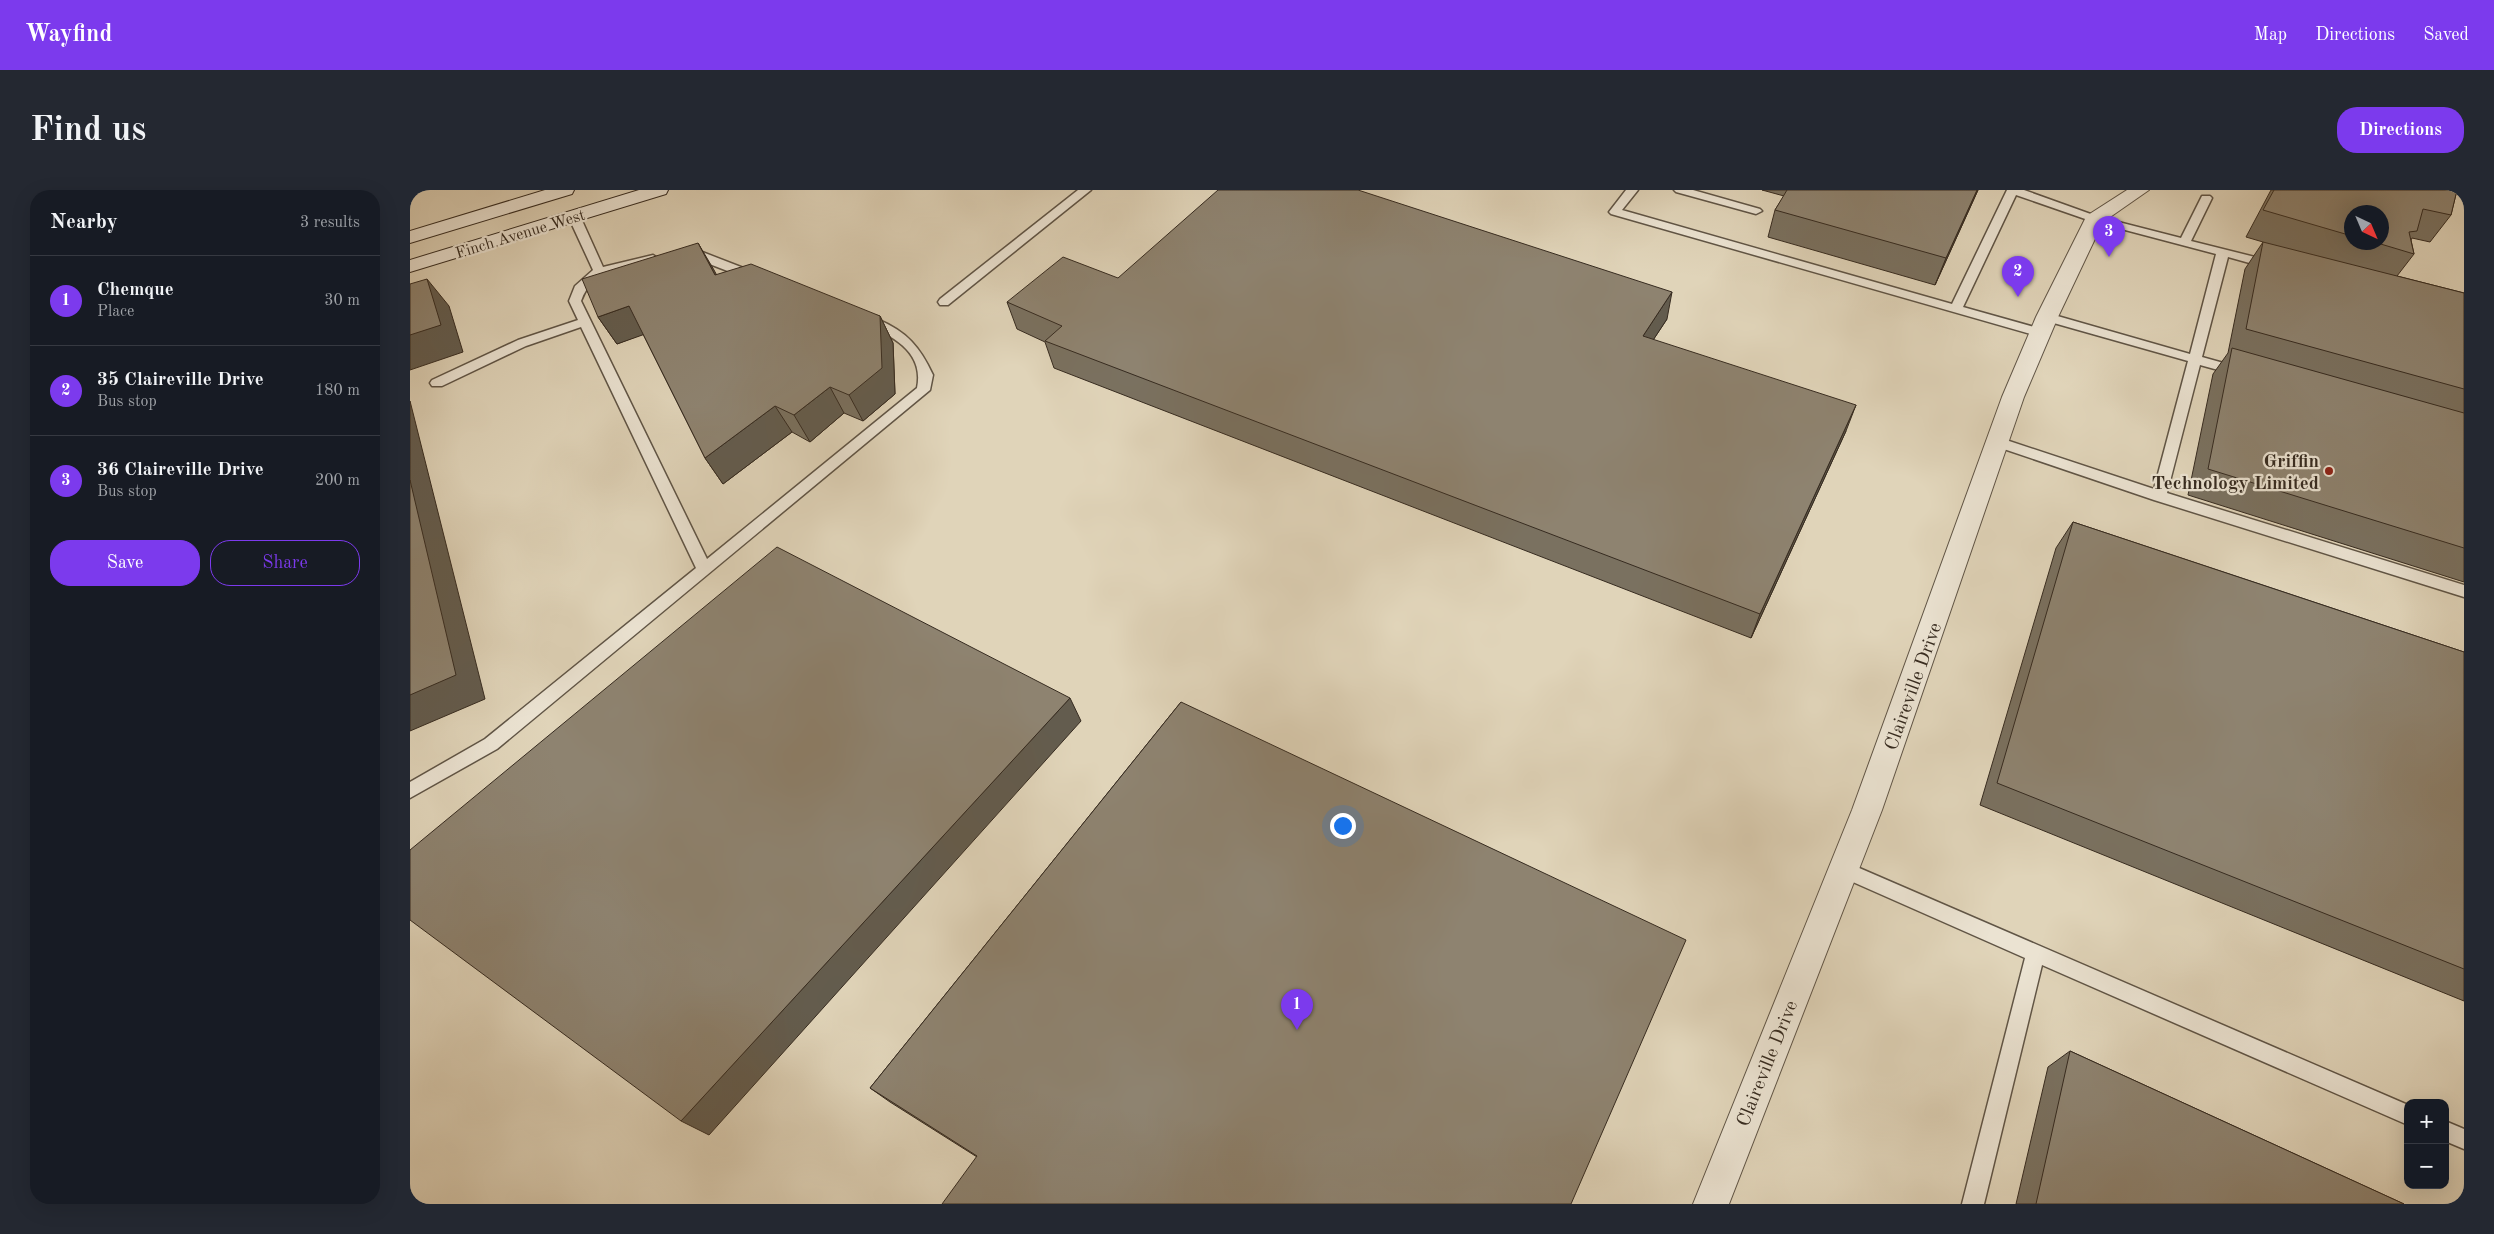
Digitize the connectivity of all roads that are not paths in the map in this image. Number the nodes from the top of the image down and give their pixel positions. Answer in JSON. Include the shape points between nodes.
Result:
{"nodes":[{"id":1,"x":565,"y":190,"type":"edge"},
{"id":2,"x":659,"y":190,"type":"edge"},
{"id":3,"x":1085,"y":190,"type":"edge"},
{"id":4,"x":1632,"y":190,"type":"edge"},
{"id":5,"x":1680,"y":190,"type":"edge"},
{"id":6,"x":2013,"y":190,"type":"edge"},
{"id":7,"x":2140,"y":190,"type":"edge"},
{"id":8,"x":2206,"y":198,"type":"dead end"},
{"id":9,"x":1756,"y":211,"type":"dead end"},
{"id":10,"x":574,"y":216,"type":"junction"},
{"id":11,"x":2094,"y":219,"type":"junction"},
{"id":12,"x":410,"y":237,"type":"edge"},
{"id":13,"x":2184,"y":241,"type":"junction"},
{"id":14,"x":2222,"y":252,"type":"junction"},
{"id":15,"x":410,"y":266,"type":"edge"},
{"id":16,"x":2288,"y":269,"type":"edge"},
{"id":17,"x":599,"y":270,"type":"junction"},
{"id":18,"x":764,"y":280,"type":"edge"},
{"id":19,"x":944,"y":302,"type":"dead end"},
{"id":20,"x":1956,"y":309,"type":"junction"},
{"id":21,"x":854,"y":315,"type":"edge"},
{"id":22,"x":585,"y":322,"type":"junction"},
{"id":23,"x":2044,"y":325,"type":"junction"},
{"id":24,"x":2194,"y":358,"type":"junction"},
{"id":25,"x":2250,"y":374,"type":"edge"},
{"id":26,"x":437,"y":383,"type":"dead end"},
{"id":27,"x":1997,"y":442,"type":"junction"},
{"id":28,"x":2160,"y":496,"type":"junction"},
{"id":29,"x":704,"y":569,"type":"junction"},
{"id":30,"x":2464,"y":591,"type":"edge"},
{"id":31,"x":410,"y":791,"type":"edge"},
{"id":32,"x":1843,"y":869,"type":"junction"},
{"id":33,"x":2036,"y":953,"type":"junction"},
{"id":34,"x":2404,"y":1113,"type":"edge"},
{"id":35,"x":2449,"y":1133,"type":"edge"},
{"id":36,"x":2464,"y":1140,"type":"edge"},
{"id":37,"x":1711,"y":1204,"type":"edge"},
{"id":38,"x":1973,"y":1204,"type":"edge"}],
"edges":[{"from":1,"to":12,"type":"street","name":"Finch Avenue West"},
{"from":2,"to":10,"type":"street","name":"Finch Avenue West"},
{"from":3,"to":19,"type":"lane"},
{"from":4,"to":20,"type":"lane","via":[[1615,212]]},
{"from":5,"to":9,"type":"lane"},
{"from":6,"to":11,"type":"lane"},
{"from":6,"to":20,"type":"lane"},
{"from":7,"to":11,"type":"street"},
{"from":8,"to":13,"type":"lane"},
{"from":10,"to":15,"type":"street","name":"Finch Avenue West"},
{"from":10,"to":17,"type":"lane"},
{"from":11,"to":13,"type":"lane"},
{"from":11,"to":23,"type":"street","name":"Claireville Drive"},
{"from":13,"to":14,"type":"lane"},
{"from":14,"to":16,"type":"lane"},
{"from":14,"to":24,"type":"lane"},
{"from":17,"to":18,"type":"lane","via":[[692,252]]},
{"from":17,"to":22,"type":"lane","via":[[579,289],[575,301]]},
{"from":20,"to":23,"type":"lane"},
{"from":21,"to":29,"type":"lane","via":[[909,341],[926,375],[923,390]]},
{"from":22,"to":26,"type":"lane","via":[[522,343]]},
{"from":22,"to":29,"type":"lane"},
{"from":23,"to":24,"type":"lane"},
{"from":23,"to":27,"type":"street","name":"Claireville Drive"},
{"from":24,"to":25,"type":"lane"},
{"from":24,"to":28,"type":"lane"},
{"from":27,"to":28,"type":"lane"},
{"from":27,"to":32,"type":"street","name":"Claireville Drive"},
{"from":28,"to":30,"type":"lane"},
{"from":29,"to":31,"type":"lane","via":[[491,744]]},
{"from":32,"to":33,"type":"lane"},
{"from":32,"to":37,"type":"street","name":"Claireville Drive"},
{"from":33,"to":34,"type":"lane"},
{"from":33,"to":38,"type":"lane"},
{"from":35,"to":36,"type":"lane"}]}
